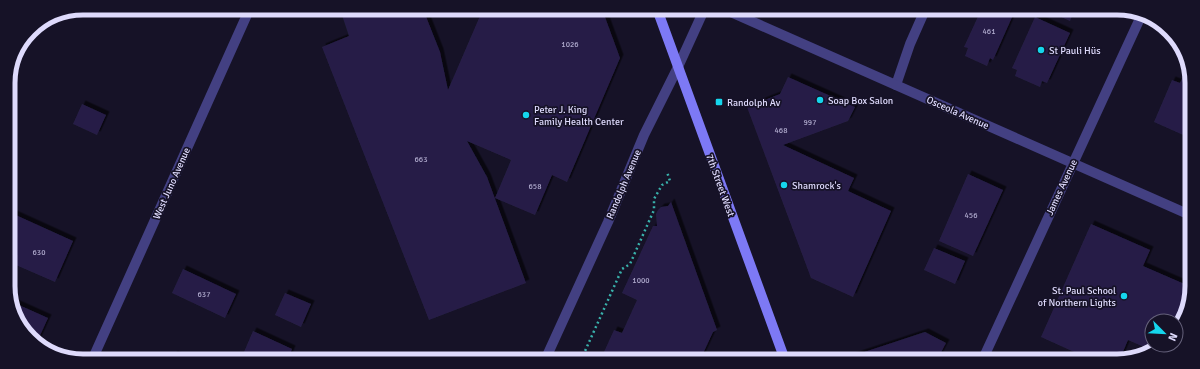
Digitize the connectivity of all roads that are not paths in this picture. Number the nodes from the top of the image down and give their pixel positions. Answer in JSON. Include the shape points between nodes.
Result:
{"nodes":[{"id":1,"x":247,"y":15,"type":"edge"},
{"id":2,"x":659,"y":15,"type":"edge"},
{"id":3,"x":702,"y":15,"type":"edge"},
{"id":4,"x":737,"y":15,"type":"edge"},
{"id":5,"x":923,"y":15,"type":"edge"},
{"id":6,"x":1140,"y":19,"type":"edge"},
{"id":7,"x":678,"y":67,"type":"junction"},
{"id":8,"x":896,"y":85,"type":"junction"},
{"id":9,"x":1072,"y":163,"type":"junction"},
{"id":10,"x":1185,"y":213,"type":"edge"},
{"id":11,"x":95,"y":354,"type":"edge"},
{"id":12,"x":548,"y":354,"type":"edge"},
{"id":13,"x":783,"y":354,"type":"edge"},
{"id":14,"x":985,"y":354,"type":"edge"}],
"edges":[{"from":1,"to":11,"type":"street","name":"West Juno Avenue"},
{"from":2,"to":7,"type":"main road","name":"7th Street West"},
{"from":3,"to":7,"type":"street","name":"Randolph Avenue"},
{"from":4,"to":8,"type":"street","name":"Osceola Avenue"},
{"from":5,"to":8,"type":"street"},
{"from":6,"to":9,"type":"street","name":"James Avenue"},
{"from":7,"to":12,"type":"street","name":"Randolph Avenue","via":[[644,135],[608,222]]},
{"from":7,"to":13,"type":"main road","name":"7th Street West"},
{"from":8,"to":9,"type":"street","name":"Osceola Avenue"},
{"from":9,"to":10,"type":"street","name":"Osceola Avenue"},
{"from":9,"to":14,"type":"street","name":"James Avenue"}]}
